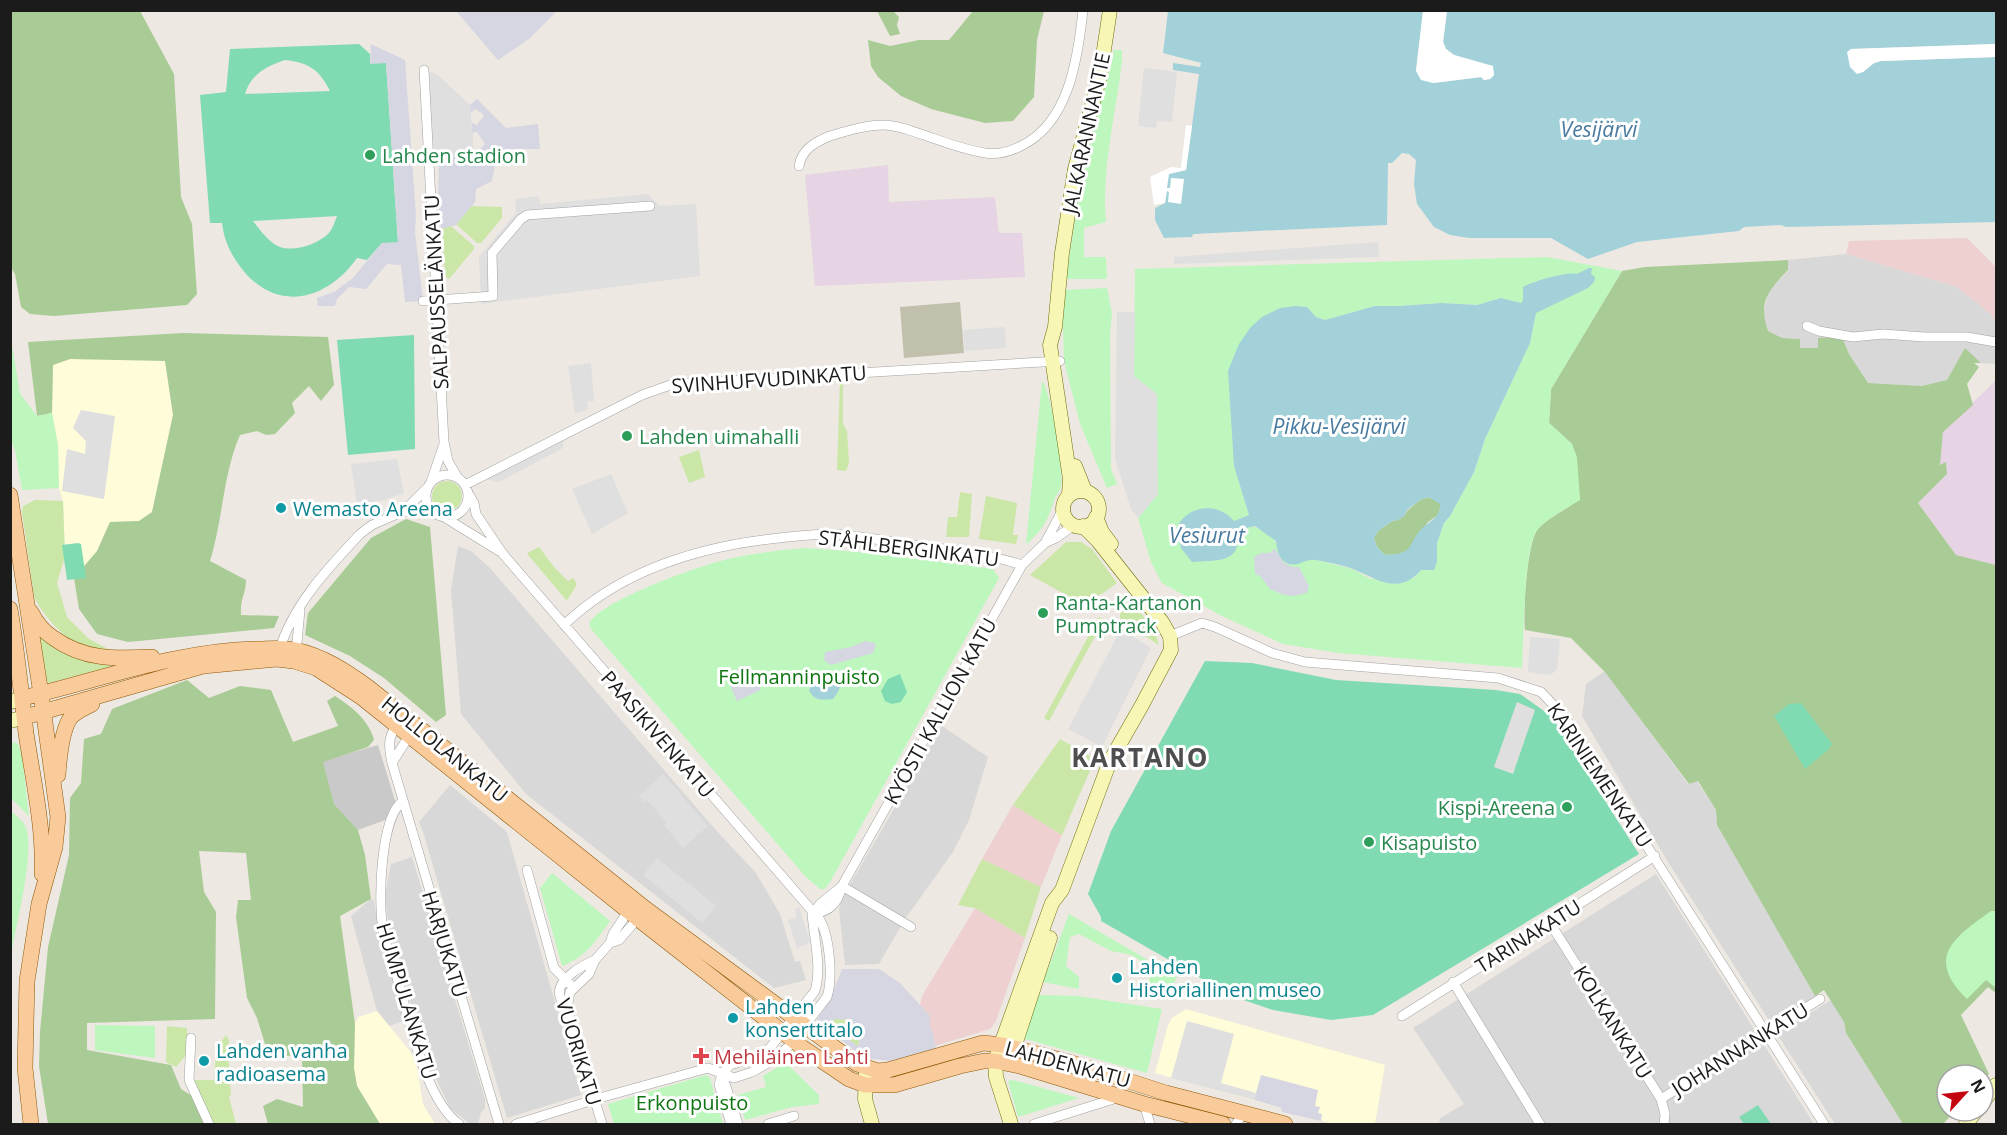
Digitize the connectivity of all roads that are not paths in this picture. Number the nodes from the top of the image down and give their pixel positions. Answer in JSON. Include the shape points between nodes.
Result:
{"nodes":[{"id":1,"x":1083,"y":10,"type":"edge"},
{"id":2,"x":1110,"y":10,"type":"edge"},
{"id":3,"x":424,"y":70,"type":"dead end"},
{"id":4,"x":799,"y":166,"type":"dead end"},
{"id":5,"x":650,"y":206,"type":"dead end"},
{"id":6,"x":436,"y":301,"type":"junction"},
{"id":7,"x":423,"y":302,"type":"dead end"},
{"id":8,"x":1807,"y":326,"type":"dead end"},
{"id":9,"x":1996,"y":342,"type":"edge"},
{"id":10,"x":1056,"y":361,"type":"junction"},
{"id":11,"x":444,"y":442,"type":"junction"},
{"id":12,"x":430,"y":485,"type":"junction"},
{"id":13,"x":464,"y":485,"type":"junction"},
{"id":14,"x":1085,"y":492,"type":"junction"},
{"id":15,"x":10,"y":495,"type":"edge"},
{"id":16,"x":1069,"y":495,"type":"junction"},
{"id":17,"x":1063,"y":509,"type":"junction"},
{"id":18,"x":404,"y":511,"type":"junction"},
{"id":19,"x":434,"y":512,"type":"junction"},
{"id":20,"x":444,"y":517,"type":"junction"},
{"id":21,"x":1096,"y":518,"type":"junction"},
{"id":22,"x":1078,"y":525,"type":"junction"},
{"id":23,"x":1045,"y":543,"type":"junction"},
{"id":24,"x":503,"y":554,"type":"junction"},
{"id":25,"x":1022,"y":565,"type":"junction"},
{"id":26,"x":27,"y":601,"type":"junction"},
{"id":27,"x":302,"y":603,"type":"junction"},
{"id":28,"x":10,"y":609,"type":"edge"},
{"id":29,"x":564,"y":625,"type":"junction"},
{"id":30,"x":1174,"y":634,"type":"junction"},
{"id":31,"x":192,"y":654,"type":"junction"},
{"id":32,"x":278,"y":654,"type":"junction"},
{"id":33,"x":295,"y":656,"type":"junction"},
{"id":34,"x":120,"y":691,"type":"junction"},
{"id":35,"x":41,"y":694,"type":"junction"},
{"id":36,"x":17,"y":700,"type":"edge"},
{"id":37,"x":43,"y":712,"type":"junction"},
{"id":38,"x":18,"y":719,"type":"edge"},
{"id":39,"x":405,"y":728,"type":"junction"},
{"id":40,"x":392,"y":763,"type":"junction"},
{"id":41,"x":1104,"y":782,"type":"junction"},
{"id":42,"x":403,"y":801,"type":"junction"},
{"id":43,"x":57,"y":802,"type":"junction"},
{"id":44,"x":1655,"y":856,"type":"junction"},
{"id":45,"x":527,"y":870,"type":"dead end"},
{"id":46,"x":842,"y":886,"type":"junction"},
{"id":47,"x":39,"y":904,"type":"junction"},
{"id":48,"x":637,"y":910,"type":"junction"},
{"id":49,"x":812,"y":914,"type":"junction"},
{"id":50,"x":1550,"y":923,"type":"junction"},
{"id":51,"x":911,"y":927,"type":"dead end"},
{"id":52,"x":595,"y":960,"type":"junction"},
{"id":53,"x":566,"y":980,"type":"junction"},
{"id":54,"x":1453,"y":982,"type":"junction"},
{"id":55,"x":574,"y":987,"type":"junction"},
{"id":56,"x":1820,"y":999,"type":"dead end"},
{"id":57,"x":567,"y":1009,"type":"junction"},
{"id":58,"x":1402,"y":1016,"type":"dead end"},
{"id":59,"x":799,"y":1022,"type":"junction"},
{"id":60,"x":1765,"y":1034,"type":"junction"},
{"id":61,"x":788,"y":1036,"type":"junction"},
{"id":62,"x":191,"y":1038,"type":"dead end"},
{"id":63,"x":1008,"y":1047,"type":"junction"},
{"id":64,"x":995,"y":1061,"type":"junction"},
{"id":65,"x":867,"y":1068,"type":"junction"},
{"id":66,"x":722,"y":1074,"type":"junction"},
{"id":67,"x":865,"y":1084,"type":"junction"},
{"id":68,"x":1120,"y":1096,"type":"junction"},
{"id":69,"x":1661,"y":1099,"type":"junction"},
{"id":70,"x":594,"y":1100,"type":"junction"},
{"id":71,"x":1144,"y":1104,"type":"junction"},
{"id":72,"x":794,"y":1116,"type":"dead end"},
{"id":73,"x":1241,"y":1121,"type":"edge"},
{"id":74,"x":31,"y":1125,"type":"edge"},
{"id":75,"x":209,"y":1125,"type":"edge"},
{"id":76,"x":459,"y":1125,"type":"edge"},
{"id":77,"x":499,"y":1125,"type":"edge"},
{"id":78,"x":516,"y":1125,"type":"edge"},
{"id":79,"x":602,"y":1125,"type":"edge"},
{"id":80,"x":731,"y":1125,"type":"edge"},
{"id":81,"x":738,"y":1125,"type":"edge"},
{"id":82,"x":768,"y":1125,"type":"edge"},
{"id":83,"x":872,"y":1125,"type":"edge"},
{"id":84,"x":1011,"y":1125,"type":"edge"},
{"id":85,"x":1034,"y":1125,"type":"edge"},
{"id":86,"x":1150,"y":1125,"type":"edge"},
{"id":87,"x":1223,"y":1125,"type":"edge"},
{"id":88,"x":1285,"y":1125,"type":"edge"},
{"id":89,"x":1540,"y":1125,"type":"edge"},
{"id":90,"x":1664,"y":1125,"type":"edge"},
{"id":91,"x":1824,"y":1125,"type":"edge"}],
"edges":[{"from":1,"to":4,"type":"street","via":[[1081,33],[1059,111],[1031,141],[1014,149],[988,153],[885,125],[823,139],[806,149]]},
{"from":2,"to":10,"type":"main road","name":"JALKARANNANTIE","via":[[1100,76],[1075,169],[1062,253],[1050,345]]},
{"from":3,"to":6,"type":"street","name":"SALPAUSSELÄNKATU"},
{"from":5,"to":6,"type":"street","via":[[528,215],[492,252],[494,296]]},
{"from":6,"to":7,"type":"street"},
{"from":6,"to":11,"type":"street","name":"SALPAUSSELÄNKATU"},
{"from":8,"to":9,"type":"street","via":[[1853,337],[1883,334]]},
{"from":10,"to":13,"type":"street","name":"SVINHUFVUDINKATU","via":[[673,384],[642,395]]},
{"from":10,"to":14,"type":"main road","name":"JALKARANNANTIE","via":[[1076,469]]},
{"from":10,"to":16,"type":"main road","name":"JALKARANNANTIE"},
{"from":11,"to":12,"type":"street","name":"SALPAUSSELÄNKATU"},
{"from":11,"to":13,"type":"street","name":"SALPAUSSELÄNKATU","via":[[448,460]]},
{"from":12,"to":13,"type":"street","via":[[444,475]]},
{"from":12,"to":18,"type":"street"},
{"from":12,"to":19,"type":"street","via":[[427,501]]},
{"from":13,"to":20,"type":"street","via":[[467,504],[460,513]]},
{"from":13,"to":24,"type":"street","name":"PAASIKIVENKATU","via":[[476,514]]},
{"from":14,"to":16,"type":"main road"},
{"from":14,"to":21,"type":"main road","via":[[1096,500]]},
{"from":15,"to":26,"type":"main road"},
{"from":16,"to":17,"type":"main road"},
{"from":17,"to":22,"type":"main road","via":[[1066,518]]},
{"from":17,"to":23,"type":"street","name":"KYÖSTI KALLION KATU"},
{"from":18,"to":19,"type":"street"},
{"from":18,"to":27,"type":"street","via":[[360,534]]},
{"from":19,"to":20,"type":"street"},
{"from":20,"to":24,"type":"street","name":"PAASIKIVENKATU"},
{"from":21,"to":22,"type":"main road","via":[[1090,524]]},
{"from":21,"to":30,"type":"main road"},
{"from":22,"to":23,"type":"street","name":"KYÖSTI KALLION KATU"},
{"from":22,"to":30,"type":"main road","via":[[1098,541]]},
{"from":23,"to":25,"type":"street","name":"KYÖSTI KALLION KATU"},
{"from":24,"to":29,"type":"street","name":"PAASIKIVENKATU"},
{"from":25,"to":29,"type":"street","name":"STÅHLBERGINKATU","via":[[972,553],[833,534],[759,540],[664,563],[592,602]]},
{"from":25,"to":46,"type":"street","name":"KYÖSTI KALLION KATU"},
{"from":26,"to":31,"type":"main road","via":[[32,615],[47,633],[83,654],[126,659]]},
{"from":26,"to":35,"type":"main road"},
{"from":27,"to":32,"type":"street","via":[[284,633]]},
{"from":27,"to":33,"type":"street"},
{"from":28,"to":36,"type":"main road"},
{"from":29,"to":49,"type":"street","name":"PAASIKIVENKATU"},
{"from":30,"to":41,"type":"main road","via":[[1171,650],[1110,761]]},
{"from":30,"to":41,"type":"main road","via":[[1180,649],[1176,659]]},
{"from":30,"to":44,"type":"street","name":"KARINIEMENKATU","via":[[1203,623],[1272,653],[1305,662],[1498,678],[1541,692],[1564,716]]},
{"from":31,"to":32,"type":"main road","name":"HOLLOLANKATU","via":[[230,650]]},
{"from":31,"to":35,"type":"main road","name":"HOLLOLANKATU"},
{"from":32,"to":33,"type":"main road","name":"HOLLOLANKATU"},
{"from":32,"to":34,"type":"main road","name":"HOLLOLANKATU","via":[[203,666]]},
{"from":33,"to":39,"type":"main road","name":"HOLLOLANKATU","via":[[338,680]]},
{"from":34,"to":37,"type":"main road","name":"HOLLOLANKATU"},
{"from":34,"to":43,"type":"main road","via":[[83,709],[68,722],[60,754]]},
{"from":35,"to":36,"type":"main road","name":"HOLLOLANKATU"},
{"from":35,"to":37,"type":"main road"},
{"from":36,"to":38,"type":"main road"},
{"from":37,"to":38,"type":"main road","name":"HOLLOLANKATU"},
{"from":37,"to":43,"type":"main road"},
{"from":38,"to":47,"type":"main road","via":[[40,812]]},
{"from":39,"to":40,"type":"street"},
{"from":39,"to":40,"type":"street","name":"HARJUKATU","via":[[390,736]]},
{"from":39,"to":48,"type":"main road","name":"HOLLOLANKATU"},
{"from":40,"to":42,"type":"street","name":"HARJUKATU"},
{"from":41,"to":63,"type":"main road","via":[[1062,890],[1052,903]]},
{"from":42,"to":76,"type":"street","name":"HUMPULANKATU","via":[[390,820],[383,863],[383,930],[424,1067],[450,1118]]},
{"from":42,"to":77,"type":"street","name":"HARJUKATU"},
{"from":43,"to":47,"type":"main road","via":[[55,847]]},
{"from":44,"to":50,"type":"street","name":"TARINAKATU"},
{"from":44,"to":60,"type":"street","name":"KARINIEMENKATU"},
{"from":45,"to":53,"type":"street","name":"VUORIKATU","via":[[554,968]]},
{"from":46,"to":49,"type":"street","name":"KYÖSTI KALLION KATU","via":[[831,907]]},
{"from":46,"to":51,"type":"street"},
{"from":47,"to":74,"type":"main road","via":[[25,1005],[25,1068]]},
{"from":48,"to":52,"type":"street"},
{"from":48,"to":59,"type":"main road","name":"HOLLOLANKATU"},
{"from":48,"to":61,"type":"main road","name":"HOLLOLANKATU"},
{"from":49,"to":59,"type":"street","via":[[818,982]]},
{"from":49,"to":59,"type":"street","name":"PAASIKIVENKATU","via":[[824,927],[829,989],[819,1008]]},
{"from":50,"to":54,"type":"street","name":"TARINAKATU"},
{"from":50,"to":69,"type":"street","name":"KOLKANKATU"},
{"from":52,"to":53,"type":"street"},
{"from":52,"to":55,"type":"street","via":[[589,974]]},
{"from":53,"to":55,"type":"street","name":"VUORIKATU"},
{"from":53,"to":57,"type":"street","name":"VUORIKATU","via":[[560,997]]},
{"from":54,"to":58,"type":"street","name":"TARINAKATU"},
{"from":54,"to":89,"type":"street"},
{"from":55,"to":57,"type":"street"},
{"from":56,"to":60,"type":"street","name":"JOHANNANKATU"},
{"from":57,"to":70,"type":"street","name":"VUORIKATU"},
{"from":59,"to":61,"type":"street"},
{"from":59,"to":61,"type":"street"},
{"from":59,"to":65,"type":"main road"},
{"from":60,"to":69,"type":"street","name":"JOHANNANKATU"},
{"from":60,"to":91,"type":"street","name":"KARINIEMENKATU"},
{"from":61,"to":66,"type":"street","via":[[763,1053],[730,1065]]},
{"from":61,"to":66,"type":"street","via":[[776,1059],[734,1078]]},
{"from":61,"to":67,"type":"main road","via":[[849,1079]]},
{"from":62,"to":75,"type":"street","via":[[189,1080]]},
{"from":63,"to":64,"type":"main road"},
{"from":63,"to":65,"type":"main road","name":"LAHDENKATU","via":[[983,1043],[898,1068]]},
{"from":63,"to":73,"type":"main road","name":"LAHDENKATU","via":[[1072,1063]]},
{"from":64,"to":67,"type":"main road","name":"LAHDENKATU","via":[[960,1066],[894,1085]]},
{"from":64,"to":68,"type":"main road","name":"LAHDENKATU"},
{"from":64,"to":84,"type":"main road"},
{"from":65,"to":67,"type":"main road"},
{"from":66,"to":70,"type":"street","via":[[708,1068]]},
{"from":66,"to":80,"type":"street","via":[[719,1085]]},
{"from":66,"to":81,"type":"street"},
{"from":67,"to":83,"type":"main road"},
{"from":68,"to":71,"type":"main road","name":"LAHDENKATU"},
{"from":68,"to":85,"type":"street"},
{"from":69,"to":90,"type":"street","name":"KOLKANKATU"},
{"from":70,"to":78,"type":"street"},
{"from":70,"to":79,"type":"street","name":"VUORIKATU"},
{"from":71,"to":86,"type":"street"},
{"from":71,"to":87,"type":"main road","name":"LAHDENKATU"},
{"from":72,"to":82,"type":"street"},
{"from":73,"to":88,"type":"main road","name":"LAHDENKATU"}]}
